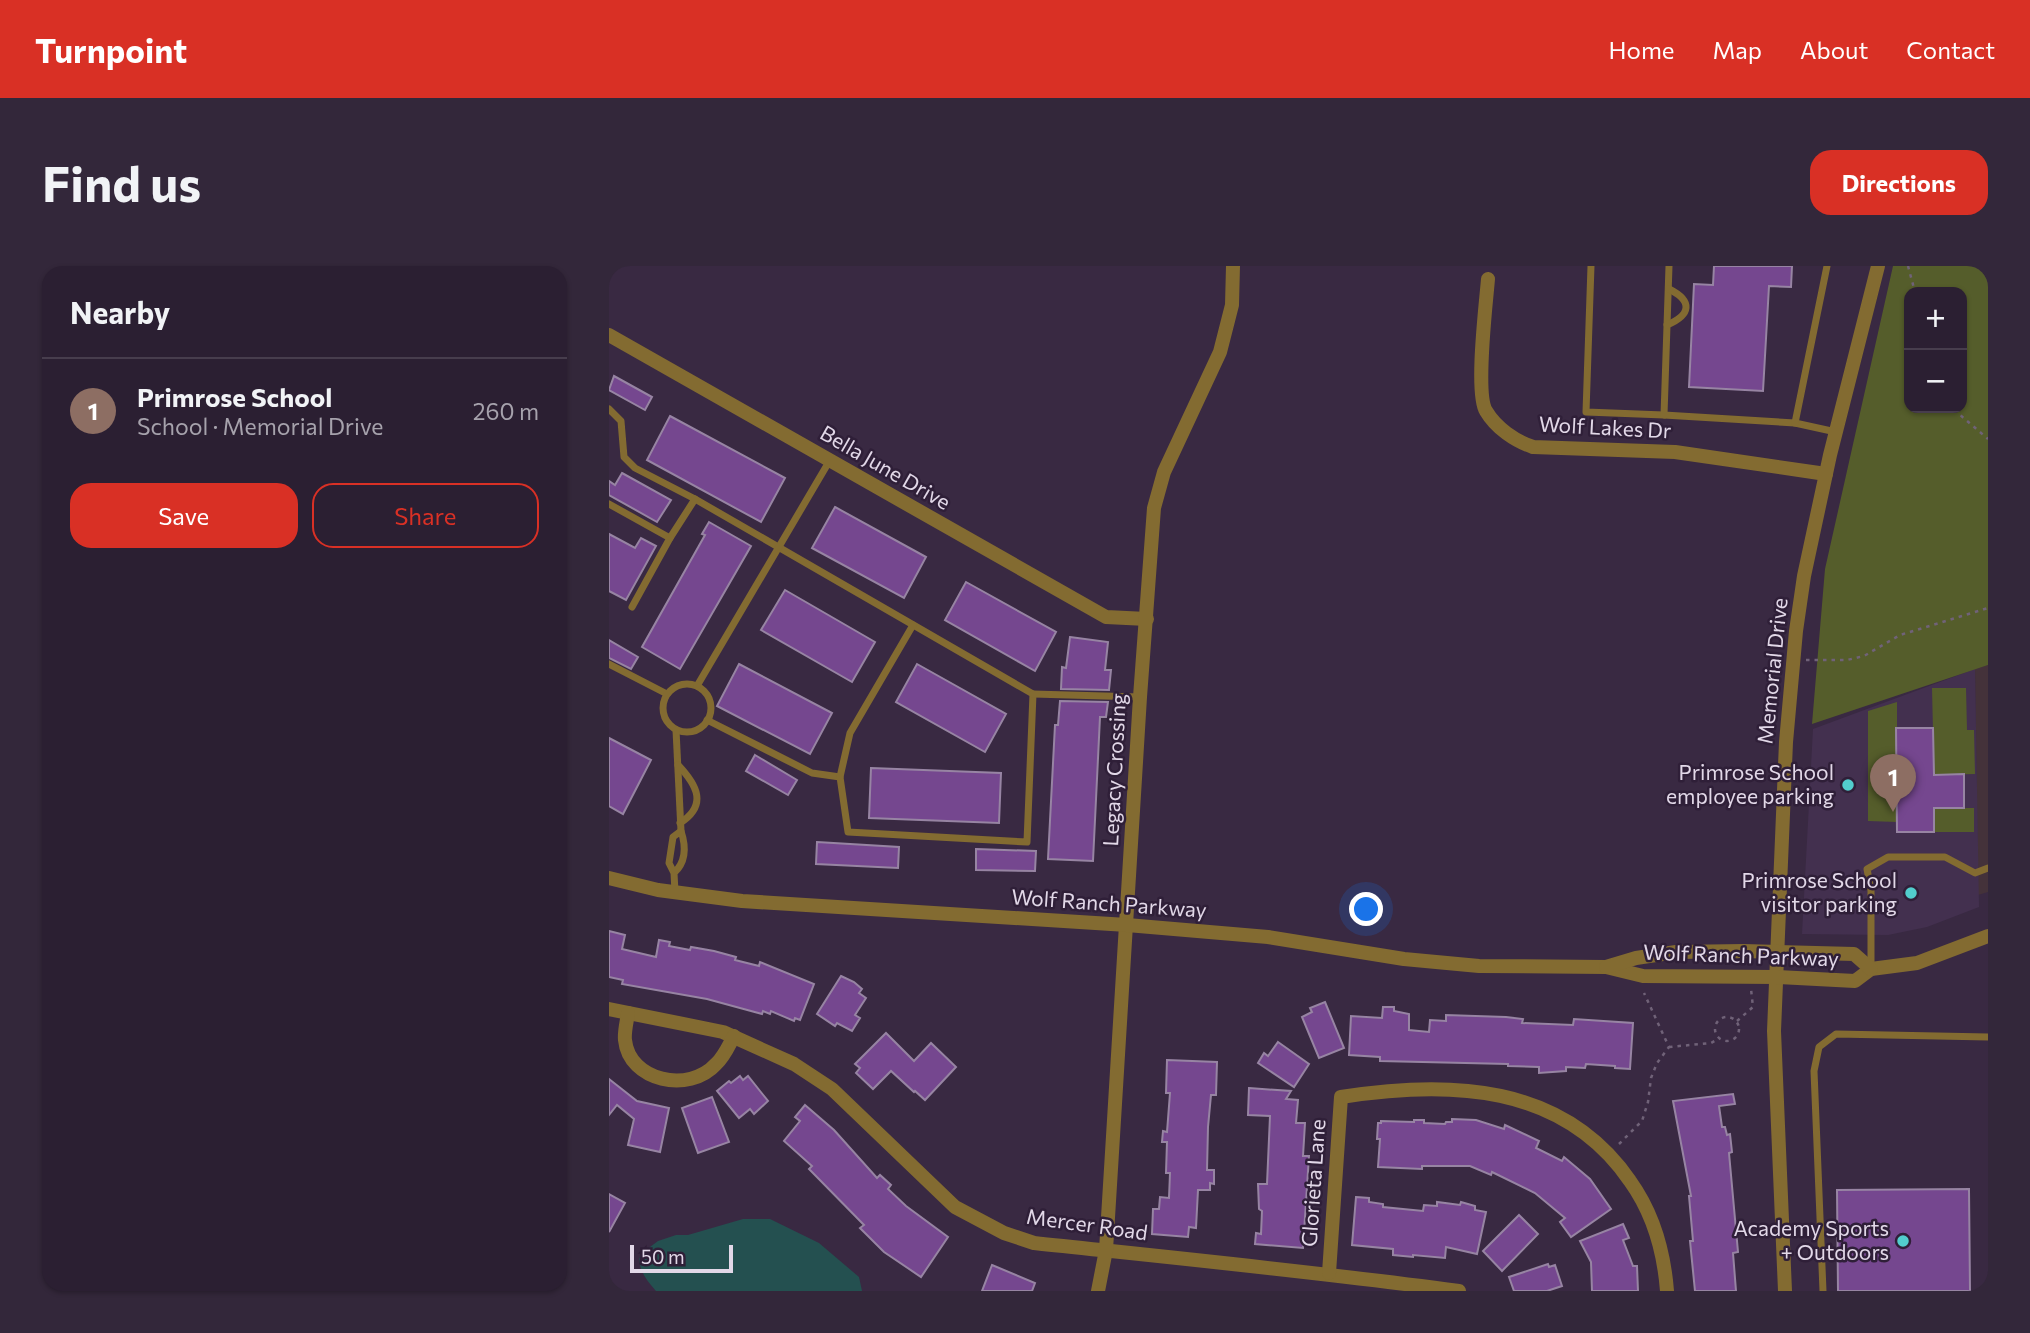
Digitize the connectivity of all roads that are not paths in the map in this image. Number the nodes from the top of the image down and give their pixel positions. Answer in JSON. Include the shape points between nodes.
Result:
{"nodes":[{"id":1,"x":1233,"y":266,"type":"edge"},
{"id":2,"x":1591,"y":266,"type":"edge"},
{"id":3,"x":1669,"y":266,"type":"edge"},
{"id":4,"x":1828,"y":266,"type":"edge"},
{"id":5,"x":1878,"y":266,"type":"edge"},
{"id":6,"x":1489,"y":272,"type":"edge"},
{"id":7,"x":1669,"y":289,"type":"junction"},
{"id":8,"x":1667,"y":325,"type":"junction"},
{"id":9,"x":609,"y":335,"type":"edge"},
{"id":10,"x":609,"y":409,"type":"edge"},
{"id":11,"x":1664,"y":415,"type":"junction"},
{"id":12,"x":1795,"y":423,"type":"junction"},
{"id":13,"x":1836,"y":432,"type":"junction"},
{"id":14,"x":830,"y":460,"type":"junction"},
{"id":15,"x":1826,"y":474,"type":"junction"},
{"id":16,"x":695,"y":499,"type":"junction"},
{"id":17,"x":609,"y":505,"type":"edge"},
{"id":18,"x":670,"y":538,"type":"junction"},
{"id":19,"x":779,"y":548,"type":"junction"},
{"id":20,"x":632,"y":607,"type":"dead end"},
{"id":21,"x":1147,"y":619,"type":"junction"},
{"id":22,"x":913,"y":625,"type":"junction"},
{"id":23,"x":609,"y":664,"type":"edge"},
{"id":24,"x":697,"y":686,"type":"junction"},
{"id":25,"x":667,"y":694,"type":"junction"},
{"id":26,"x":1033,"y":694,"type":"junction"},
{"id":27,"x":1140,"y":697,"type":"junction"},
{"id":28,"x":707,"y":720,"type":"junction"},
{"id":29,"x":676,"y":730,"type":"junction"},
{"id":30,"x":678,"y":765,"type":"junction"},
{"id":31,"x":841,"y":777,"type":"junction"},
{"id":32,"x":681,"y":827,"type":"junction"},
{"id":33,"x":1988,"y":868,"type":"edge"},
{"id":34,"x":674,"y":873,"type":"junction"},
{"id":35,"x":609,"y":878,"type":"edge"},
{"id":36,"x":675,"y":892,"type":"junction"},
{"id":37,"x":1127,"y":925,"type":"junction"},
{"id":38,"x":1988,"y":936,"type":"edge"},
{"id":39,"x":1777,"y":952,"type":"junction"},
{"id":40,"x":1606,"y":967,"type":"junction"},
{"id":41,"x":1871,"y":968,"type":"junction"},
{"id":42,"x":1776,"y":978,"type":"junction"},
{"id":43,"x":609,"y":1009,"type":"edge"},
{"id":44,"x":628,"y":1013,"type":"junction"},
{"id":45,"x":734,"y":1037,"type":"junction"},
{"id":46,"x":1988,"y":1037,"type":"edge"},
{"id":47,"x":1106,"y":1250,"type":"junction"},
{"id":48,"x":1329,"y":1273,"type":"junction"},
{"id":49,"x":1098,"y":1291,"type":"edge"},
{"id":50,"x":1459,"y":1291,"type":"edge"},
{"id":51,"x":1667,"y":1291,"type":"edge"},
{"id":52,"x":1785,"y":1291,"type":"edge"},
{"id":53,"x":1823,"y":1291,"type":"edge"}],
"edges":[{"from":1,"to":21,"type":"street","name":"Legacy Crossing","via":[[1232,305],[1220,352],[1168,463],[1154,508]]},
{"from":2,"to":11,"type":"lane","via":[[1586,412]]},
{"from":3,"to":7,"type":"lane"},
{"from":4,"to":12,"type":"lane"},
{"from":5,"to":13,"type":"street","name":"Memorial Drive"},
{"from":6,"to":15,"type":"street","name":"Wolf Lakes Dr","via":[[1481,391],[1484,410],[1517,442],[1533,447],[1675,452]]},
{"from":7,"to":8,"type":"lane"},
{"from":7,"to":8,"type":"lane","via":[[1686,301],[1682,319]]},
{"from":8,"to":11,"type":"lane"},
{"from":9,"to":14,"type":"street","name":"Bella June Drive"},
{"from":10,"to":16,"type":"lane","via":[[621,421],[624,457],[635,468]]},
{"from":11,"to":12,"type":"lane"},
{"from":12,"to":13,"type":"lane"},
{"from":13,"to":15,"type":"street","name":"Memorial Drive"},
{"from":14,"to":19,"type":"lane"},
{"from":14,"to":21,"type":"street","name":"Bella June Drive","via":[[1105,617]]},
{"from":15,"to":39,"type":"street","name":"Memorial Drive","via":[[1804,576],[1793,660]]},
{"from":16,"to":18,"type":"lane"},
{"from":16,"to":19,"type":"lane"},
{"from":17,"to":18,"type":"lane"},
{"from":18,"to":20,"type":"lane"},
{"from":19,"to":22,"type":"lane"},
{"from":19,"to":24,"type":"lane"},
{"from":21,"to":27,"type":"street","name":"Legacy Crossing"},
{"from":22,"to":26,"type":"lane"},
{"from":22,"to":31,"type":"lane","via":[[850,733]]},
{"from":23,"to":25,"type":"lane"},
{"from":24,"to":25,"type":"lane","via":[[680,684]]},
{"from":24,"to":28,"type":"lane","via":[[710,701]]},
{"from":25,"to":29,"type":"lane","via":[[663,710]]},
{"from":26,"to":27,"type":"lane"},
{"from":26,"to":31,"type":"lane","via":[[1027,842],[848,832]]},
{"from":27,"to":37,"type":"street","name":"Legacy Crossing"},
{"from":28,"to":29,"type":"lane","via":[[692,731]]},
{"from":28,"to":31,"type":"lane","via":[[812,773]]},
{"from":29,"to":30,"type":"lane"},
{"from":30,"to":32,"type":"lane"},
{"from":30,"to":32,"type":"lane","via":[[693,780],[697,799],[693,815]]},
{"from":32,"to":34,"type":"lane","via":[[673,837],[669,863]]},
{"from":32,"to":34,"type":"lane","via":[[685,843],[682,866]]},
{"from":33,"to":41,"type":"lane","via":[[1975,873],[1945,857],[1888,857],[1867,869]]},
{"from":34,"to":36,"type":"lane"},
{"from":35,"to":36,"type":"street","name":"Wolf Ranch Parkway"},
{"from":36,"to":37,"type":"street","name":"Wolf Ranch Parkway","via":[[742,901]]},
{"from":37,"to":40,"type":"street","name":"Wolf Ranch Parkway","via":[[1268,937],[1479,966]]},
{"from":37,"to":47,"type":"street","name":"Legacy Crossing"},
{"from":38,"to":41,"type":"street","name":"Wolf Ranch Parkway","via":[[1917,963]]},
{"from":39,"to":40,"type":"street","name":"Wolf Ranch Parkway","via":[[1677,952]]},
{"from":39,"to":41,"type":"street","name":"Wolf Ranch Parkway","via":[[1854,954]]},
{"from":39,"to":42,"type":"street","name":"Memorial Drive"},
{"from":40,"to":42,"type":"street","name":"Wolf Ranch Parkway","via":[[1643,976]]},
{"from":41,"to":42,"type":"street","name":"Wolf Ranch Parkway","via":[[1855,981]]},
{"from":42,"to":52,"type":"street","name":"Memorial Drive","via":[[1774,1031]]},
{"from":43,"to":44,"type":"street","name":"Mercer Road"},
{"from":44,"to":45,"type":"street","name":"Mercer Road"},
{"from":44,"to":45,"type":"street","via":[[625,1042],[633,1060],[656,1079],[681,1082],[700,1076],[716,1065]]},
{"from":45,"to":47,"type":"street","name":"Mercer Road","via":[[794,1064],[832,1089],[955,1207],[1003,1233],[1034,1242]]},
{"from":46,"to":53,"type":"lane","via":[[1836,1034],[1819,1046],[1814,1071]]},
{"from":47,"to":48,"type":"street","name":"Mercer Road"},
{"from":47,"to":49,"type":"street","name":"Legacy Crossing"},
{"from":48,"to":50,"type":"street","name":"Mercer Road"},
{"from":48,"to":51,"type":"street","name":"Glorieta Lane","via":[[1341,1097],[1392,1089],[1481,1092],[1548,1110],[1586,1131],[1617,1162],[1641,1197],[1658,1238]]}]}
